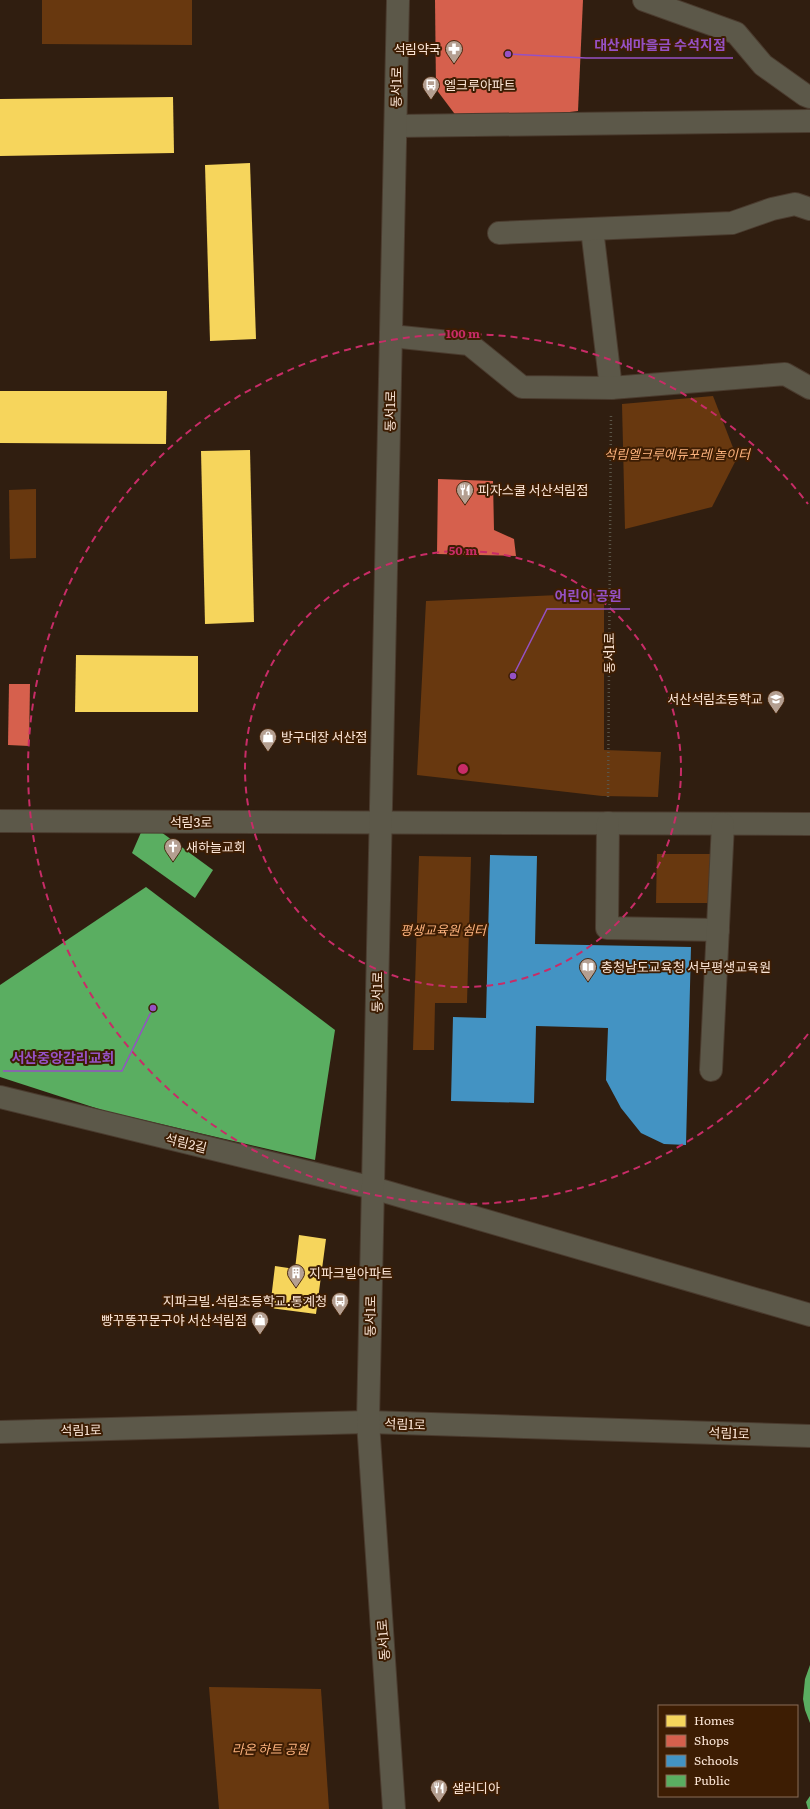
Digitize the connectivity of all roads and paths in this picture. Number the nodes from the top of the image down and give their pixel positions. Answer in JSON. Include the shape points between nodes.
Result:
{"nodes":[{"id":1,"x":398,"y":0,"type":"edge"},
{"id":2,"x":644,"y":0,"type":"edge"},
{"id":3,"x":810,"y":97,"type":"edge"},
{"id":4,"x":810,"y":121,"type":"edge"},
{"id":5,"x":396,"y":126,"type":"junction"},
{"id":6,"x":810,"y":208,"type":"edge"},
{"id":7,"x":592,"y":229,"type":"junction"},
{"id":8,"x":499,"y":233,"type":"dead end"},
{"id":9,"x":391,"y":336,"type":"junction"},
{"id":10,"x":611,"y":388,"type":"junction"},
{"id":11,"x":810,"y":388,"type":"edge"},
{"id":12,"x":0,"y":821,"type":"edge"},
{"id":13,"x":381,"y":823,"type":"junction"},
{"id":14,"x":608,"y":823,"type":"junction"},
{"id":15,"x":723,"y":824,"type":"junction"},
{"id":16,"x":810,"y":824,"type":"edge"},
{"id":17,"x":718,"y":930,"type":"junction"},
{"id":18,"x":711,"y":1070,"type":"dead end"},
{"id":19,"x":0,"y":1097,"type":"edge"},
{"id":20,"x":373,"y":1188,"type":"junction"},
{"id":21,"x":810,"y":1315,"type":"edge"},
{"id":22,"x":368,"y":1422,"type":"junction"},
{"id":23,"x":0,"y":1432,"type":"edge"},
{"id":24,"x":810,"y":1436,"type":"edge"},
{"id":25,"x":394,"y":1809,"type":"edge"}],
"edges":[{"from":1,"to":5,"type":"street","name":"동서1로"},
{"from":2,"to":3,"type":"street","via":[[736,33],[763,65]]},
{"from":4,"to":5,"type":"street"},
{"from":5,"to":9,"type":"street","name":"동서1로"},
{"from":6,"to":7,"type":"street","via":[[796,204],[772,209],[732,223]]},
{"from":7,"to":8,"type":"street"},
{"from":7,"to":10,"type":"street"},
{"from":9,"to":10,"type":"street","via":[[469,344],[522,387]]},
{"from":9,"to":13,"type":"street","name":"동서1로"},
{"from":10,"to":11,"type":"street","via":[[785,374]]},
{"from":10,"to":14,"type":"path","name":"동서1로"},
{"from":12,"to":13,"type":"street","name":"석림3로"},
{"from":13,"to":14,"type":"street"},
{"from":13,"to":20,"type":"street","name":"동서1로"},
{"from":14,"to":15,"type":"street"},
{"from":14,"to":17,"type":"street","via":[[607,928]]},
{"from":15,"to":16,"type":"street"},
{"from":15,"to":17,"type":"street"},
{"from":17,"to":18,"type":"street"},
{"from":19,"to":20,"type":"street","name":"석림2길"},
{"from":20,"to":21,"type":"street"},
{"from":20,"to":22,"type":"street","name":"동서1로"},
{"from":22,"to":23,"type":"street","name":"석림1로"},
{"from":22,"to":24,"type":"street","name":"석림1로"},
{"from":22,"to":25,"type":"street","name":"동서1로"}]}
